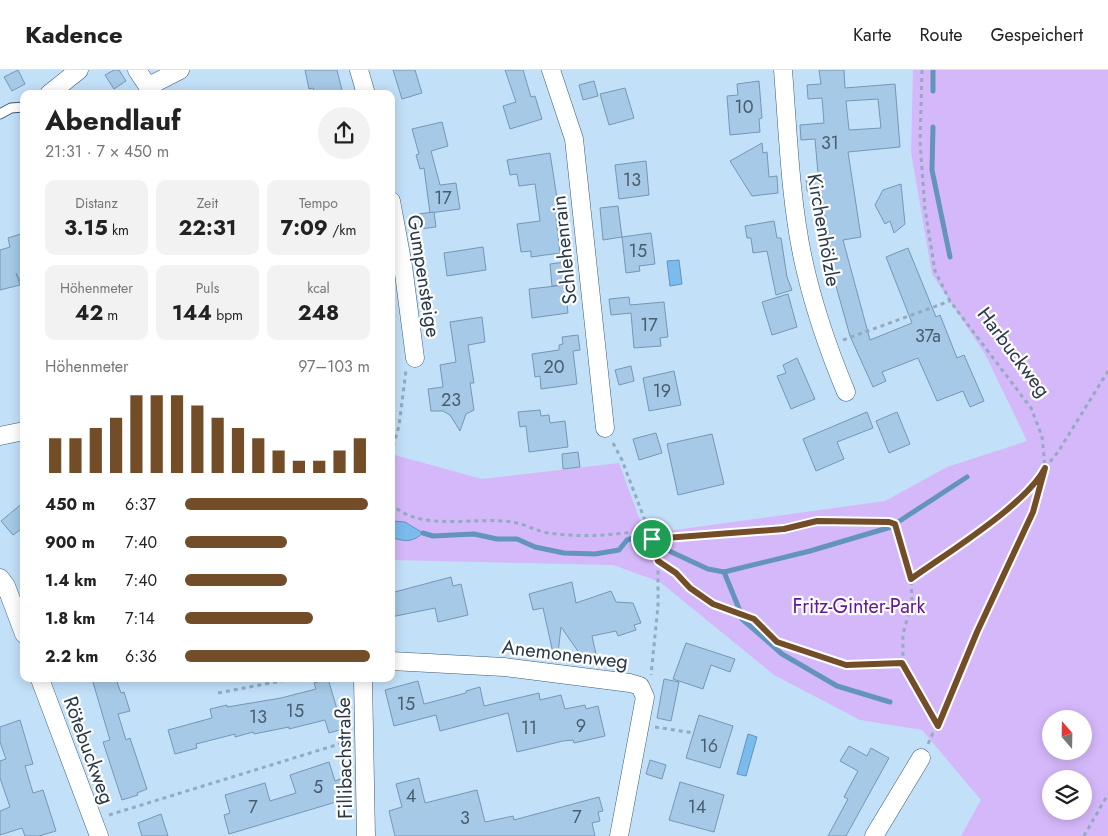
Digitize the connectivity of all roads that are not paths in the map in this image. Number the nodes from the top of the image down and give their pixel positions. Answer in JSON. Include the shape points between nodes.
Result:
{"nodes":[{"id":1,"x":79,"y":70,"type":"edge"},
{"id":2,"x":137,"y":70,"type":"edge"},
{"id":3,"x":180,"y":70,"type":"edge"},
{"id":4,"x":359,"y":70,"type":"edge"},
{"id":5,"x":551,"y":70,"type":"edge"},
{"id":6,"x":783,"y":70,"type":"edge"},
{"id":7,"x":54,"y":90,"type":"edge"},
{"id":8,"x":151,"y":90,"type":"edge"},
{"id":9,"x":365,"y":90,"type":"edge"},
{"id":10,"x":20,"y":107,"type":"edge"},
{"id":11,"x":0,"y":114,"type":"edge"},
{"id":12,"x":395,"y":223,"type":"edge"},
{"id":13,"x":415,"y":358,"type":"road end"},
{"id":14,"x":846,"y":392,"type":"dead end"},
{"id":15,"x":605,"y":428,"type":"road end"},
{"id":16,"x":20,"y":431,"type":"edge"},
{"id":17,"x":0,"y":436,"type":"edge"},
{"id":18,"x":0,"y":578,"type":"edge"},
{"id":19,"x":20,"y":623,"type":"edge"},
{"id":20,"x":395,"y":661,"type":"edge"},
{"id":21,"x":41,"y":682,"type":"edge"},
{"id":22,"x":363,"y":682,"type":"edge"},
{"id":23,"x":921,"y":758,"type":"road end"},
{"id":24,"x":95,"y":828,"type":"edge"},
{"id":25,"x":366,"y":836,"type":"edge"},
{"id":26,"x":619,"y":836,"type":"edge"},
{"id":27,"x":874,"y":836,"type":"edge"}],
"edges":[{"from":1,"to":7,"type":"street"},
{"from":2,"to":8,"type":"street"},
{"from":3,"to":8,"type":"street"},
{"from":4,"to":9,"type":"street"},
{"from":5,"to":15,"type":"street","name":"Schlehenrain","via":[[574,139]]},
{"from":6,"to":14,"type":"street","name":"Kirchenhölzle","via":[[803,258],[826,346]]},
{"from":10,"to":11,"type":"lane"},
{"from":12,"to":13,"type":"street","name":"Gumpensteige"},
{"from":16,"to":17,"type":"street"},
{"from":18,"to":19,"type":"street"},
{"from":20,"to":26,"type":"street","name":"Anemonenweg","via":[[504,667],[640,686],[644,697]]},
{"from":21,"to":24,"type":"street","name":"Rötebuckweg"},
{"from":22,"to":25,"type":"street","name":"Fillibachstraße"},
{"from":23,"to":27,"type":"street"}]}
